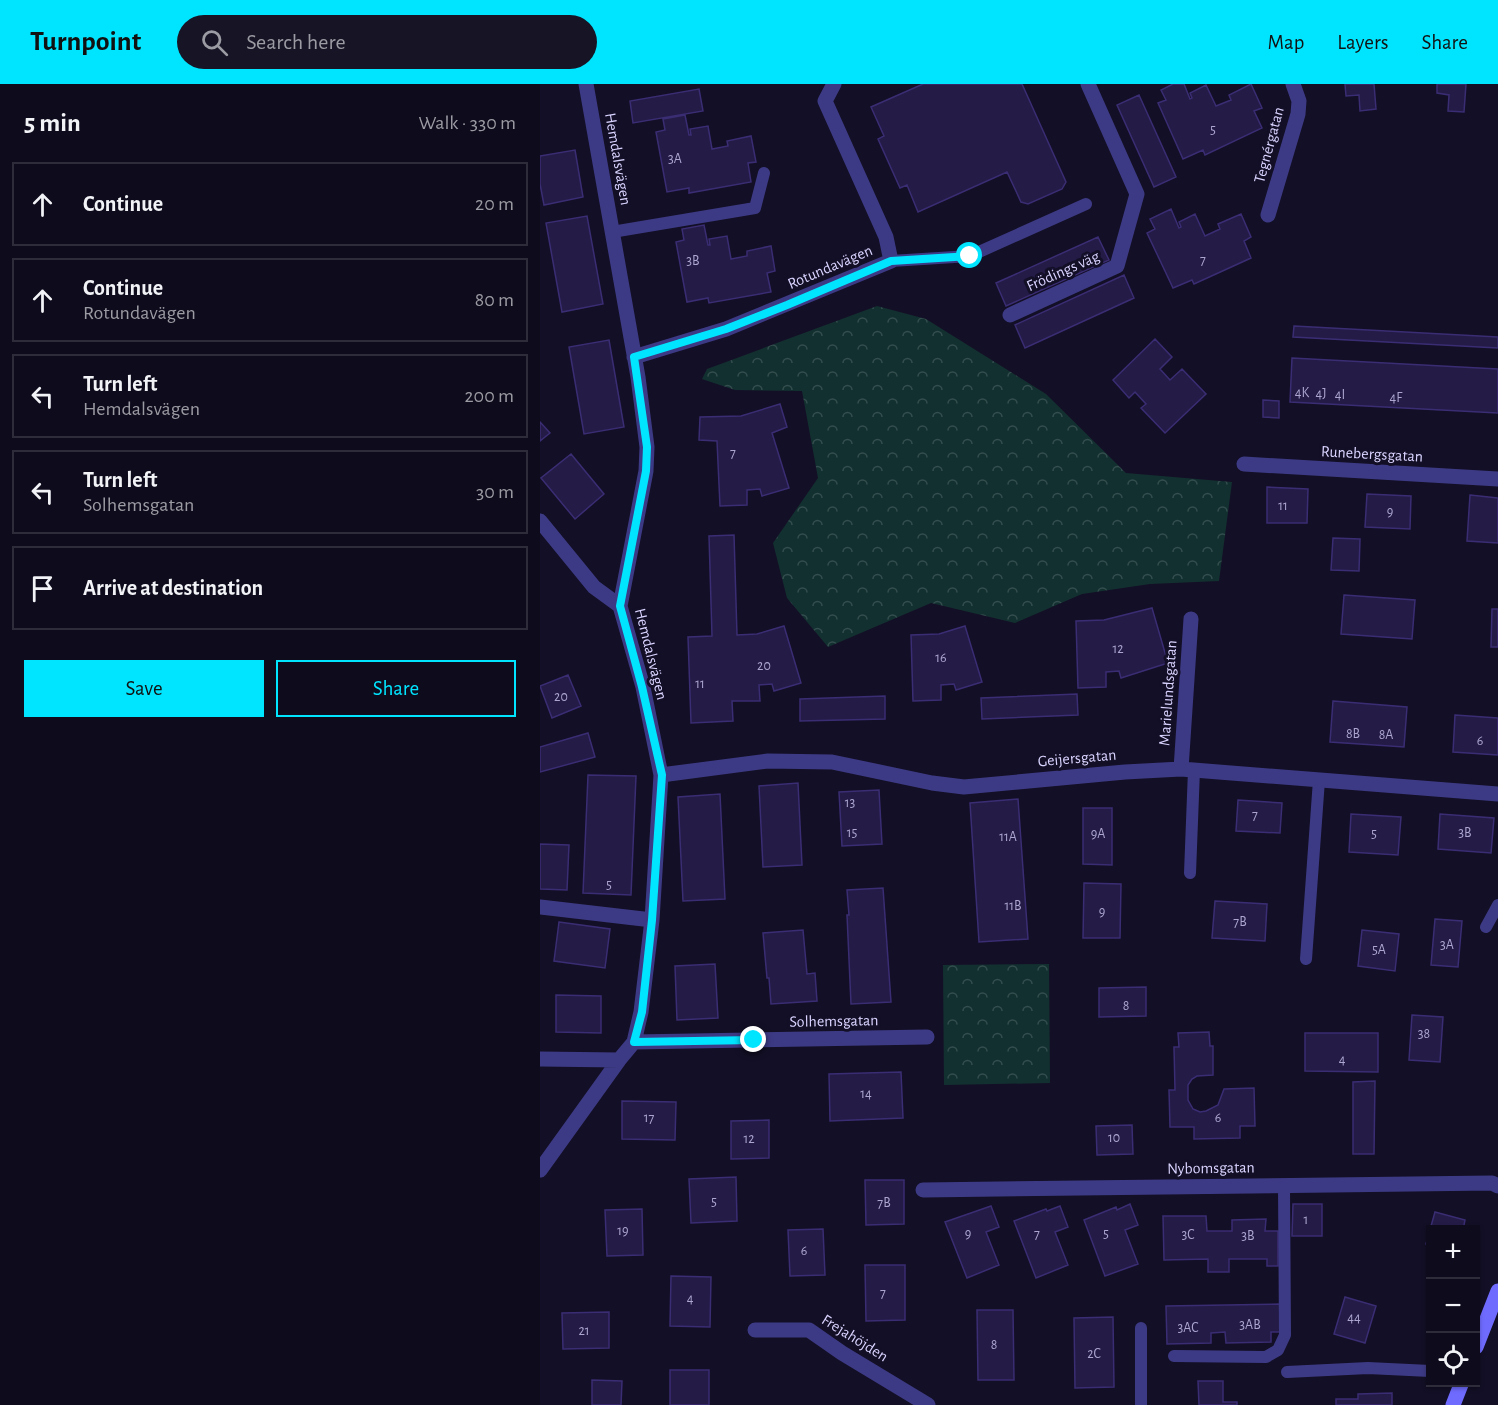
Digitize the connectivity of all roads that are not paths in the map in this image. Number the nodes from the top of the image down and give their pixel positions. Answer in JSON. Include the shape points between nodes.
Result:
{"nodes":[{"id":1,"x":586,"y":84,"type":"edge"},
{"id":2,"x":834,"y":84,"type":"edge"},
{"id":3,"x":1088,"y":84,"type":"edge"},
{"id":4,"x":1293,"y":84,"type":"edge"},
{"id":5,"x":764,"y":173,"type":"dead end"},
{"id":6,"x":1086,"y":204,"type":"dead end"},
{"id":7,"x":1269,"y":215,"type":"dead end"},
{"id":8,"x":612,"y":232,"type":"junction"},
{"id":9,"x":891,"y":261,"type":"junction"},
{"id":10,"x":1010,"y":315,"type":"dead end"},
{"id":11,"x":634,"y":357,"type":"junction"},
{"id":12,"x":1244,"y":464,"type":"dead end"},
{"id":13,"x":1498,"y":478,"type":"edge"},
{"id":14,"x":540,"y":522,"type":"edge"},
{"id":15,"x":620,"y":606,"type":"junction"},
{"id":16,"x":1191,"y":619,"type":"dead end"},
{"id":17,"x":1188,"y":770,"type":"junction"},
{"id":18,"x":662,"y":775,"type":"junction"},
{"id":19,"x":1319,"y":780,"type":"junction"},
{"id":20,"x":1498,"y":794,"type":"edge"},
{"id":21,"x":1190,"y":873,"type":"dead end"},
{"id":22,"x":1498,"y":905,"type":"edge"},
{"id":23,"x":540,"y":907,"type":"edge"},
{"id":24,"x":652,"y":920,"type":"junction"},
{"id":25,"x":1486,"y":927,"type":"dead end"},
{"id":26,"x":1306,"y":959,"type":"dead end"},
{"id":27,"x":927,"y":1037,"type":"dead end"},
{"id":28,"x":634,"y":1042,"type":"junction"},
{"id":29,"x":540,"y":1059,"type":"edge"},
{"id":30,"x":619,"y":1060,"type":"junction"},
{"id":31,"x":540,"y":1170,"type":"edge"},
{"id":32,"x":1284,"y":1185,"type":"junction"},
{"id":33,"x":1498,"y":1186,"type":"edge"},
{"id":34,"x":923,"y":1190,"type":"dead end"},
{"id":35,"x":1498,"y":1291,"type":"edge"},
{"id":36,"x":1141,"y":1328,"type":"dead end"},
{"id":37,"x":754,"y":1330,"type":"dead end"},
{"id":38,"x":1480,"y":1337,"type":"edge"},
{"id":39,"x":1174,"y":1356,"type":"dead end"},
{"id":40,"x":1426,"y":1371,"type":"edge"},
{"id":41,"x":1287,"y":1372,"type":"dead end"},
{"id":42,"x":1460,"y":1387,"type":"edge"},
{"id":43,"x":928,"y":1405,"type":"edge"},
{"id":44,"x":1141,"y":1405,"type":"edge"},
{"id":45,"x":1453,"y":1405,"type":"edge"}],
"edges":[{"from":1,"to":8,"type":"street","name":"Hemdalsvägen"},
{"from":2,"to":9,"type":"street","name":"Rotundavägen","via":[[825,101],[886,237]]},
{"from":3,"to":10,"type":"street","name":"Frödings väg","via":[[1137,194],[1117,266]]},
{"from":4,"to":7,"type":"street","name":"Tegnérgatan","via":[[1299,101],[1298,114]]},
{"from":5,"to":8,"type":"lane","via":[[755,208]]},
{"from":6,"to":9,"type":"lane","via":[[970,256]]},
{"from":8,"to":11,"type":"street","name":"Hemdalsvägen"},
{"from":9,"to":11,"type":"street","name":"Rotundavägen","via":[[726,329]]},
{"from":11,"to":15,"type":"street","name":"Hemdalsvägen","via":[[647,447],[646,471]]},
{"from":12,"to":13,"type":"street","name":"Runebergsgatan"},
{"from":14,"to":15,"type":"street","via":[[594,587]]},
{"from":15,"to":18,"type":"street","name":"Hemdalsvägen"},
{"from":16,"to":17,"type":"street","name":"Marielundsgatan"},
{"from":17,"to":18,"type":"street","name":"Geijersgatan","via":[[964,787],[832,762],[768,761]]},
{"from":17,"to":19,"type":"street","name":"Geijersgatan"},
{"from":17,"to":21,"type":"lane"},
{"from":18,"to":24,"type":"street","name":"Hemdalsvägen"},
{"from":19,"to":20,"type":"street","name":"Geijersgatan"},
{"from":19,"to":26,"type":"lane"},
{"from":22,"to":25,"type":"lane"},
{"from":23,"to":24,"type":"street"},
{"from":24,"to":28,"type":"street","name":"Hemdalsvägen","via":[[642,1012]]},
{"from":27,"to":28,"type":"street","name":"Solhemsgatan"},
{"from":28,"to":30,"type":"street","name":"Hemdalsvägen"},
{"from":29,"to":30,"type":"street"},
{"from":30,"to":31,"type":"street","name":"Hemdalsvägen"},
{"from":32,"to":33,"type":"street","name":"Nybomsgatan"},
{"from":32,"to":34,"type":"street","name":"Nybomsgatan"},
{"from":32,"to":39,"type":"lane","via":[[1285,1335],[1278,1350],[1266,1357]]},
{"from":35,"to":38,"type":"main road"},
{"from":36,"to":44,"type":"lane"},
{"from":37,"to":43,"type":"street","name":"Frejahöjden","via":[[809,1330]]},
{"from":40,"to":41,"type":"lane","via":[[1368,1368]]},
{"from":42,"to":45,"type":"main road"}]}
